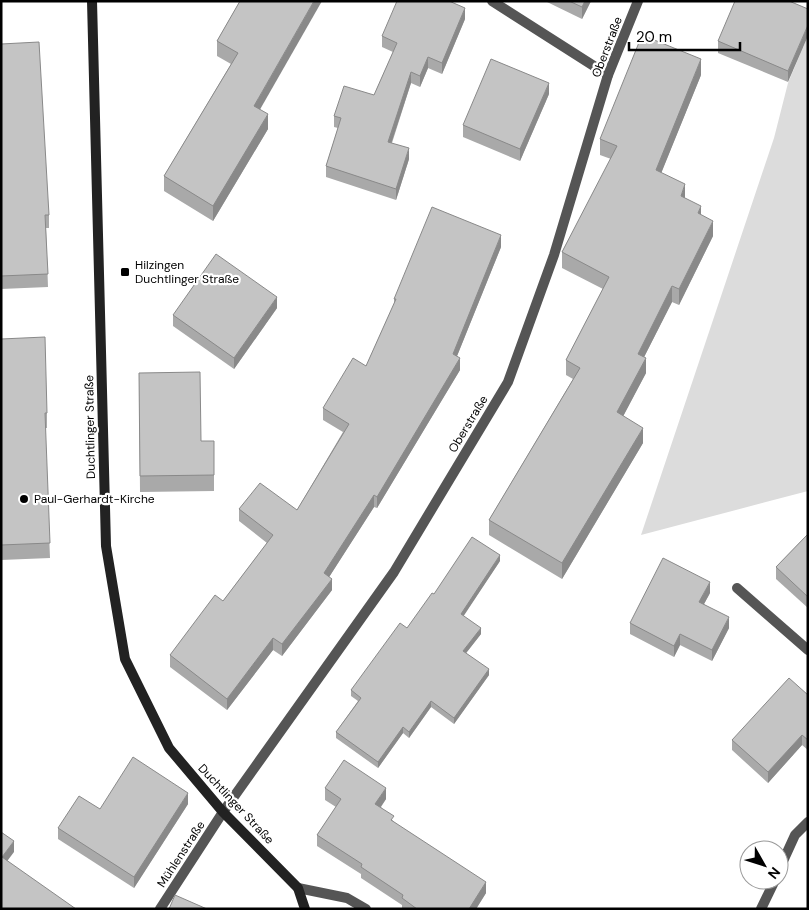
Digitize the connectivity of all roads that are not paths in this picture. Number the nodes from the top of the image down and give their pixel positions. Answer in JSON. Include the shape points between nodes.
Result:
{"nodes":[{"id":1,"x":92,"y":1,"type":"edge"},
{"id":2,"x":492,"y":1,"type":"edge"},
{"id":3,"x":638,"y":1,"type":"edge"},
{"id":4,"x":608,"y":75,"type":"junction"},
{"id":5,"x":737,"y":588,"type":"dead end"},
{"id":6,"x":808,"y":650,"type":"edge"},
{"id":7,"x":223,"y":812,"type":"junction"},
{"id":8,"x":808,"y":822,"type":"edge"},
{"id":9,"x":789,"y":848,"type":"edge"},
{"id":10,"x":298,"y":888,"type":"junction"},
{"id":11,"x":770,"y":890,"type":"edge"},
{"id":12,"x":160,"y":909,"type":"edge"},
{"id":13,"x":305,"y":909,"type":"edge"},
{"id":14,"x":366,"y":909,"type":"edge"},
{"id":15,"x":761,"y":909,"type":"edge"}],
"edges":[{"from":1,"to":7,"type":"main road","name":"Duchtlinger Straße","via":[[106,546],[125,659],[169,748]]},
{"from":2,"to":4,"type":"street"},
{"from":3,"to":4,"type":"street","name":"Oberstraße"},
{"from":4,"to":7,"type":"street","name":"Oberstraße","via":[[554,255],[508,382],[394,572]]},
{"from":5,"to":6,"type":"street"},
{"from":7,"to":10,"type":"main road","name":"Duchtlinger Straße"},
{"from":7,"to":12,"type":"street","name":"Mühlenstraße"},
{"from":8,"to":9,"type":"street","via":[[795,835]]},
{"from":10,"to":13,"type":"main road","name":"Duchtlinger Straße"},
{"from":10,"to":14,"type":"street","via":[[347,898]]},
{"from":11,"to":15,"type":"street"}]}
